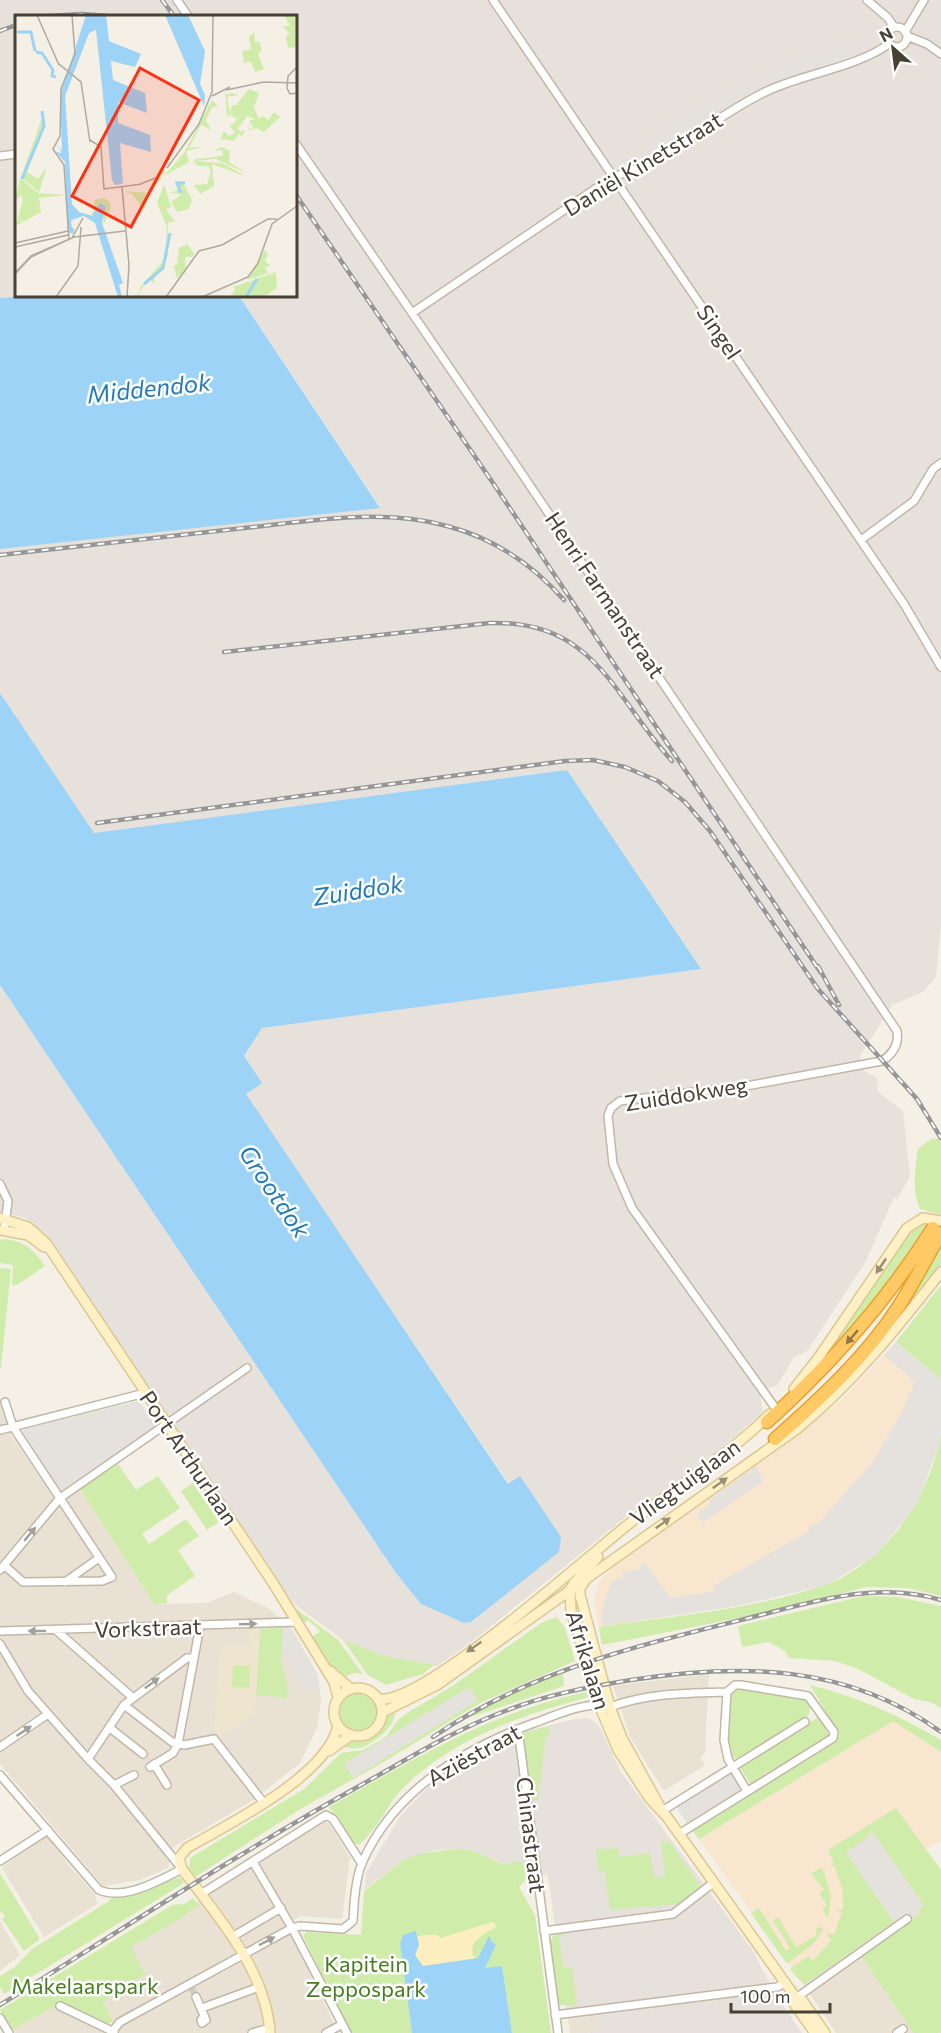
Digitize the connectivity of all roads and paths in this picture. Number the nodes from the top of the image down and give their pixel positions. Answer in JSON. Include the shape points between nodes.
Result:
{"nodes":[{"id":1,"x":177,"y":0,"type":"edge"},
{"id":2,"x":493,"y":0,"type":"edge"},
{"id":3,"x":867,"y":0,"type":"edge"},
{"id":4,"x":924,"y":0,"type":"edge"},
{"id":5,"x":187,"y":15,"type":"edge"},
{"id":6,"x":894,"y":27,"type":"junction"},
{"id":7,"x":906,"y":34,"type":"junction"},
{"id":8,"x":889,"y":44,"type":"junction"},
{"id":9,"x":941,"y":54,"type":"edge"},
{"id":10,"x":297,"y":145,"type":"edge"},
{"id":11,"x":15,"y":154,"type":"edge"},
{"id":12,"x":0,"y":156,"type":"edge"},
{"id":13,"x":613,"y":177,"type":"junction"},
{"id":14,"x":412,"y":313,"type":"junction"},
{"id":15,"x":941,"y":463,"type":"edge"},
{"id":16,"x":861,"y":540,"type":"junction"},
{"id":17,"x":941,"y":667,"type":"edge"},
{"id":18,"x":892,"y":1053,"type":"joint"},
{"id":19,"x":0,"y":1184,"type":"edge"},
{"id":20,"x":4,"y":1218,"type":"edge"},
{"id":21,"x":938,"y":1228,"type":"edge"},
{"id":22,"x":2,"y":1230,"type":"edge"},
{"id":23,"x":50,"y":1252,"type":"junction"},
{"id":24,"x":941,"y":1272,"type":"edge"},
{"id":25,"x":247,"y":1368,"type":"dead end"},
{"id":26,"x":145,"y":1393,"type":"junction"},
{"id":27,"x":5,"y":1402,"type":"dead end"},
{"id":28,"x":776,"y":1408,"type":"junction"},
{"id":29,"x":166,"y":1425,"type":"junction"},
{"id":30,"x":762,"y":1425,"type":"junction"},
{"id":31,"x":13,"y":1427,"type":"junction"},
{"id":32,"x":0,"y":1430,"type":"edge"},
{"id":33,"x":776,"y":1441,"type":"junction"},
{"id":34,"x":60,"y":1498,"type":"junction"},
{"id":35,"x":647,"y":1510,"type":"junction"},
{"id":36,"x":99,"y":1558,"type":"junction"},
{"id":37,"x":2,"y":1567,"type":"edge"},
{"id":38,"x":586,"y":1579,"type":"junction"},
{"id":39,"x":65,"y":1582,"type":"junction"},
{"id":40,"x":554,"y":1587,"type":"junction"},
{"id":41,"x":570,"y":1590,"type":"junction"},
{"id":42,"x":582,"y":1603,"type":"junction"},
{"id":43,"x":550,"y":1604,"type":"junction"},
{"id":44,"x":570,"y":1608,"type":"junction"},
{"id":45,"x":297,"y":1622,"type":"junction"},
{"id":46,"x":200,"y":1626,"type":"junction"},
{"id":47,"x":0,"y":1631,"type":"edge"},
{"id":48,"x":57,"y":1631,"type":"junction"},
{"id":49,"x":0,"y":1644,"type":"edge"},
{"id":50,"x":194,"y":1658,"type":"junction"},
{"id":51,"x":324,"y":1666,"type":"junction"},
{"id":52,"x":351,"y":1689,"type":"junction"},
{"id":53,"x":727,"y":1692,"type":"junction"},
{"id":54,"x":132,"y":1697,"type":"junction"},
{"id":55,"x":338,"y":1697,"type":"junction"},
{"id":56,"x":380,"y":1699,"type":"junction"},
{"id":57,"x":124,"y":1704,"type":"junction"},
{"id":58,"x":600,"y":1705,"type":"junction"},
{"id":59,"x":610,"y":1707,"type":"junction"},
{"id":60,"x":382,"y":1712,"type":"junction"},
{"id":61,"x":48,"y":1714,"type":"junction"},
{"id":62,"x":805,"y":1722,"type":"dead end"},
{"id":63,"x":338,"y":1725,"type":"junction"},
{"id":64,"x":110,"y":1728,"type":"junction"},
{"id":65,"x":518,"y":1729,"type":"junction"},
{"id":66,"x":351,"y":1735,"type":"junction"},
{"id":67,"x":178,"y":1744,"type":"junction"},
{"id":68,"x":0,"y":1747,"type":"edge"},
{"id":69,"x":143,"y":1754,"type":"dead end"},
{"id":70,"x":322,"y":1756,"type":"junction"},
{"id":71,"x":88,"y":1759,"type":"junction"},
{"id":72,"x":732,"y":1767,"type":"junction"},
{"id":73,"x":0,"y":1775,"type":"edge"},
{"id":74,"x":134,"y":1775,"type":"dead end"},
{"id":75,"x":114,"y":1785,"type":"junction"},
{"id":76,"x":167,"y":1785,"type":"dead end"},
{"id":77,"x":747,"y":1791,"type":"junction"},
{"id":78,"x":263,"y":1802,"type":"junction"},
{"id":79,"x":662,"y":1811,"type":"junction"},
{"id":80,"x":48,"y":1830,"type":"junction"},
{"id":81,"x":679,"y":1834,"type":"junction"},
{"id":82,"x":0,"y":1861,"type":"edge"},
{"id":83,"x":253,"y":1862,"type":"junction"},
{"id":84,"x":362,"y":1864,"type":"junction"},
{"id":85,"x":182,"y":1869,"type":"junction"},
{"id":86,"x":714,"y":1883,"type":"junction"},
{"id":87,"x":201,"y":1894,"type":"junction"},
{"id":88,"x":281,"y":1908,"type":"junction"},
{"id":89,"x":907,"y":1919,"type":"dead end"},
{"id":90,"x":292,"y":1928,"type":"junction"},
{"id":91,"x":544,"y":1931,"type":"junction"},
{"id":92,"x":232,"y":1936,"type":"junction"},
{"id":93,"x":242,"y":1954,"type":"junction"},
{"id":94,"x":785,"y":1983,"type":"junction"},
{"id":95,"x":259,"y":1988,"type":"junction"},
{"id":96,"x":196,"y":1997,"type":"tunnel mouth"},
{"id":97,"x":796,"y":1998,"type":"junction"},
{"id":98,"x":60,"y":2006,"type":"dead end"},
{"id":99,"x":555,"y":2015,"type":"junction"},
{"id":100,"x":0,"y":2018,"type":"edge"},
{"id":101,"x":341,"y":2025,"type":"junction"},
{"id":102,"x":270,"y":2031,"type":"edge"},
{"id":103,"x":113,"y":2032,"type":"edge"},
{"id":104,"x":9,"y":2033,"type":"edge"},
{"id":105,"x":252,"y":2033,"type":"edge"},
{"id":106,"x":326,"y":2033,"type":"edge"},
{"id":107,"x":347,"y":2033,"type":"edge"},
{"id":108,"x":558,"y":2033,"type":"edge"},
{"id":109,"x":815,"y":2033,"type":"edge"},
{"id":110,"x":825,"y":2033,"type":"edge"}],
"edges":[{"from":1,"to":5,"type":"street"},
{"from":2,"to":13,"type":"street","name":"Singel"},
{"from":3,"to":6,"type":"street"},
{"from":4,"to":7,"type":"street"},
{"from":6,"to":7,"type":"street"},
{"from":6,"to":8,"type":"street","via":[[887,34]]},
{"from":7,"to":8,"type":"street","via":[[902,46],[895,48]]},
{"from":7,"to":9,"type":"street"},
{"from":8,"to":13,"type":"street","name":"Daniël Kinetstraat","via":[[763,93]]},
{"from":10,"to":14,"type":"street","name":"Henri Farmanstraat"},
{"from":11,"to":12,"type":"street"},
{"from":13,"to":14,"type":"street","name":"Daniël Kinetstraat"},
{"from":13,"to":16,"type":"street","name":"Singel"},
{"from":14,"to":18,"type":"street","name":"Henri Farmanstraat","via":[[892,1023],[898,1038]]},
{"from":15,"to":16,"type":"street","via":[[933,469],[914,501]]},
{"from":16,"to":17,"type":"street","name":"Singel"},
{"from":18,"to":28,"type":"street","name":"Zuiddokweg","via":[[873,1063],[620,1101],[608,1116],[613,1164],[632,1208]]},
{"from":19,"to":20,"type":"street","name":"Port Arthurlaan","via":[[8,1201]]},
{"from":20,"to":22,"type":"street","name":"Port Arthurlaan"},
{"from":20,"to":23,"type":"main road","name":"Port Arthurlaan","via":[[38,1234]]},
{"from":21,"to":28,"type":"main road","name":"Vliegtuiglaan","one_way":true,"via":[[923,1218],[907,1227],[808,1373]]},
{"from":21,"to":30,"type":"highway","one_way":true,"via":[[843,1348]]},
{"from":21,"to":33,"type":"highway","via":[[898,1308],[880,1332]]},
{"from":22,"to":23,"type":"main road","name":"Port Arthurlaan","via":[[28,1235]]},
{"from":23,"to":26,"type":"main road","name":"Port Arthurlaan"},
{"from":24,"to":33,"type":"main road","name":"Vliegtuiglaan","via":[[900,1325],[834,1398]]},
{"from":25,"to":29,"type":"street"},
{"from":26,"to":29,"type":"main road","name":"Port Arthurlaan"},
{"from":26,"to":31,"type":"street"},
{"from":27,"to":31,"type":"street"},
{"from":28,"to":30,"type":"main road","name":"Vliegtuiglaan"},
{"from":29,"to":34,"type":"street"},
{"from":29,"to":45,"type":"main road","name":"Port Arthurlaan"},
{"from":30,"to":35,"type":"main road","name":"Vliegtuiglaan"},
{"from":31,"to":32,"type":"street"},
{"from":31,"to":34,"type":"street"},
{"from":38,"to":33,"type":"main road","name":"Vliegtuiglaan","one_way":true},
{"from":34,"to":36,"type":"street"},
{"from":37,"to":34,"type":"street","one_way":true},
{"from":35,"to":40,"type":"main road","name":"Vliegtuiglaan"},
{"from":35,"to":41,"type":"main road","via":[[642,1520],[587,1567]]},
{"from":36,"to":39,"type":"street"},
{"from":36,"to":39,"type":"street","via":[[112,1577]]},
{"from":37,"to":39,"type":"street","via":[[23,1582]]},
{"from":38,"to":41,"type":"main road","name":"Vliegtuiglaan"},
{"from":38,"to":42,"type":"main road","via":[[580,1588]]},
{"from":40,"to":41,"type":"main road"},
{"from":40,"to":56,"type":"main road","name":"Vliegtuiglaan","one_way":true,"via":[[427,1681],[394,1697]]},
{"from":41,"to":42,"type":"main road","name":"Afrikalaan"},
{"from":41,"to":43,"type":"main road","name":"Vliegtuiglaan"},
{"from":41,"to":44,"type":"main road","name":"Afrikalaan"},
{"from":42,"to":59,"type":"main road","name":"Afrikalaan"},
{"from":43,"to":44,"type":"main road"},
{"from":43,"to":60,"type":"main road","name":"Vliegtuiglaan","via":[[437,1685]]},
{"from":44,"to":58,"type":"main road","name":"Afrikalaan"},
{"from":46,"to":45,"type":"street","name":"Vorkstraat","one_way":true},
{"from":45,"to":51,"type":"main road","name":"Port Arthurlaan"},
{"from":46,"to":48,"type":"street","name":"Vorkstraat"},
{"from":46,"to":50,"type":"street"},
{"from":48,"to":47,"type":"street","name":"Vorkstraat","one_way":true},
{"from":48,"to":54,"type":"street"},
{"from":49,"to":61,"type":"street","via":[[28,1691]]},
{"from":54,"to":50,"type":"street","one_way":true,"via":[[187,1658]]},
{"from":50,"to":67,"type":"street"},
{"from":51,"to":52,"type":"main road","name":"Port Arthurlaan"},
{"from":51,"to":55,"type":"main road","name":"Port Arthurlaan"},
{"from":52,"to":55,"type":"main road"},
{"from":52,"to":56,"type":"main road","name":"Port Arthurlaan","via":[[364,1688]]},
{"from":53,"to":59,"type":"street","via":[[634,1698]]},
{"from":53,"to":72,"type":"street","via":[[724,1740]]},
{"from":53,"to":77,"type":"street","via":[[741,1685],[808,1696],[834,1732],[833,1738]]},
{"from":54,"to":57,"type":"street"},
{"from":55,"to":63,"type":"main road","name":"Port Arthurlaan","via":[[334,1712]]},
{"from":56,"to":60,"type":"main road"},
{"from":57,"to":64,"type":"street"},
{"from":57,"to":67,"type":"street"},
{"from":58,"to":65,"type":"street","name":"Aziëstraat","via":[[567,1711]]},
{"from":58,"to":79,"type":"main road","name":"Afrikalaan","via":[[626,1764]]},
{"from":59,"to":79,"type":"main road","name":"Afrikalaan","via":[[622,1738]]},
{"from":60,"to":66,"type":"main road","name":"Port Arthurlaan","via":[[374,1730],[362,1736]]},
{"from":68,"to":61,"type":"street","one_way":true},
{"from":61,"to":71,"type":"street"},
{"from":62,"to":72,"type":"street"},
{"from":63,"to":66,"type":"main road"},
{"from":63,"to":70,"type":"main road","name":"Port Arthurlaan"},
{"from":64,"to":69,"type":"street"},
{"from":64,"to":71,"type":"street"},
{"from":65,"to":84,"type":"street","name":"Aziëstraat","via":[[427,1778],[390,1816]]},
{"from":65,"to":91,"type":"street","name":"Chinastraat"},
{"from":66,"to":70,"type":"main road","name":"Port Arthurlaan"},
{"from":67,"to":76,"type":"street","via":[[174,1753],[152,1765]]},
{"from":67,"to":78,"type":"street","via":[[211,1739]]},
{"from":70,"to":78,"type":"main road","name":"Port Arthurlaan","via":[[306,1775]]},
{"from":71,"to":75,"type":"street"},
{"from":72,"to":77,"type":"street"},
{"from":72,"to":79,"type":"street"},
{"from":73,"to":80,"type":"street"},
{"from":74,"to":75,"type":"street"},
{"from":75,"to":85,"type":"street"},
{"from":77,"to":81,"type":"street"},
{"from":78,"to":85,"type":"main road","name":"Port Arthurlaan","via":[[182,1853]]},
{"from":79,"to":81,"type":"main road","name":"Afrikalaan"},
{"from":80,"to":82,"type":"street"},
{"from":80,"to":85,"type":"street","via":[[99,1890],[113,1893],[140,1888]]},
{"from":81,"to":86,"type":"main road","name":"Afrikalaan"},
{"from":83,"to":84,"type":"street","via":[[326,1815],[333,1819]]},
{"from":83,"to":87,"type":"street"},
{"from":83,"to":88,"type":"street"},
{"from":84,"to":90,"type":"street","name":"Aziëstraat","via":[[353,1922],[343,1929]]},
{"from":85,"to":87,"type":"main road"},
{"from":86,"to":91,"type":"street","via":[[680,1910],[665,1916]]},
{"from":86,"to":94,"type":"main road","name":"Afrikalaan"},
{"from":87,"to":92,"type":"main road"},
{"from":88,"to":90,"type":"street"},
{"from":88,"to":92,"type":"street"},
{"from":89,"to":97,"type":"street"},
{"from":93,"to":90,"type":"street","one_way":true},
{"from":90,"to":101,"type":"street"},
{"from":91,"to":99,"type":"street","name":"Chinastraat"},
{"from":92,"to":93,"type":"main road"},
{"from":93,"to":95,"type":"main road"},
{"from":93,"to":103,"type":"street","via":[[120,2022]]},
{"from":94,"to":97,"type":"main road","name":"Afrikalaan"},
{"from":94,"to":99,"type":"street"},
{"from":95,"to":96,"type":"street","via":[[203,2012]]},
{"from":95,"to":102,"type":"main road"},
{"from":97,"to":109,"type":"main road","name":"Afrikalaan","via":[[795,2005]]},
{"from":97,"to":110,"type":"main road","name":"Afrikalaan","via":[[802,2000]]},
{"from":98,"to":103,"type":"street"},
{"from":99,"to":108,"type":"street","name":"Chinastraat"},
{"from":100,"to":104,"type":"street"},
{"from":101,"to":106,"type":"street"},
{"from":101,"to":107,"type":"street"},
{"from":102,"to":105,"type":"street"}]}
